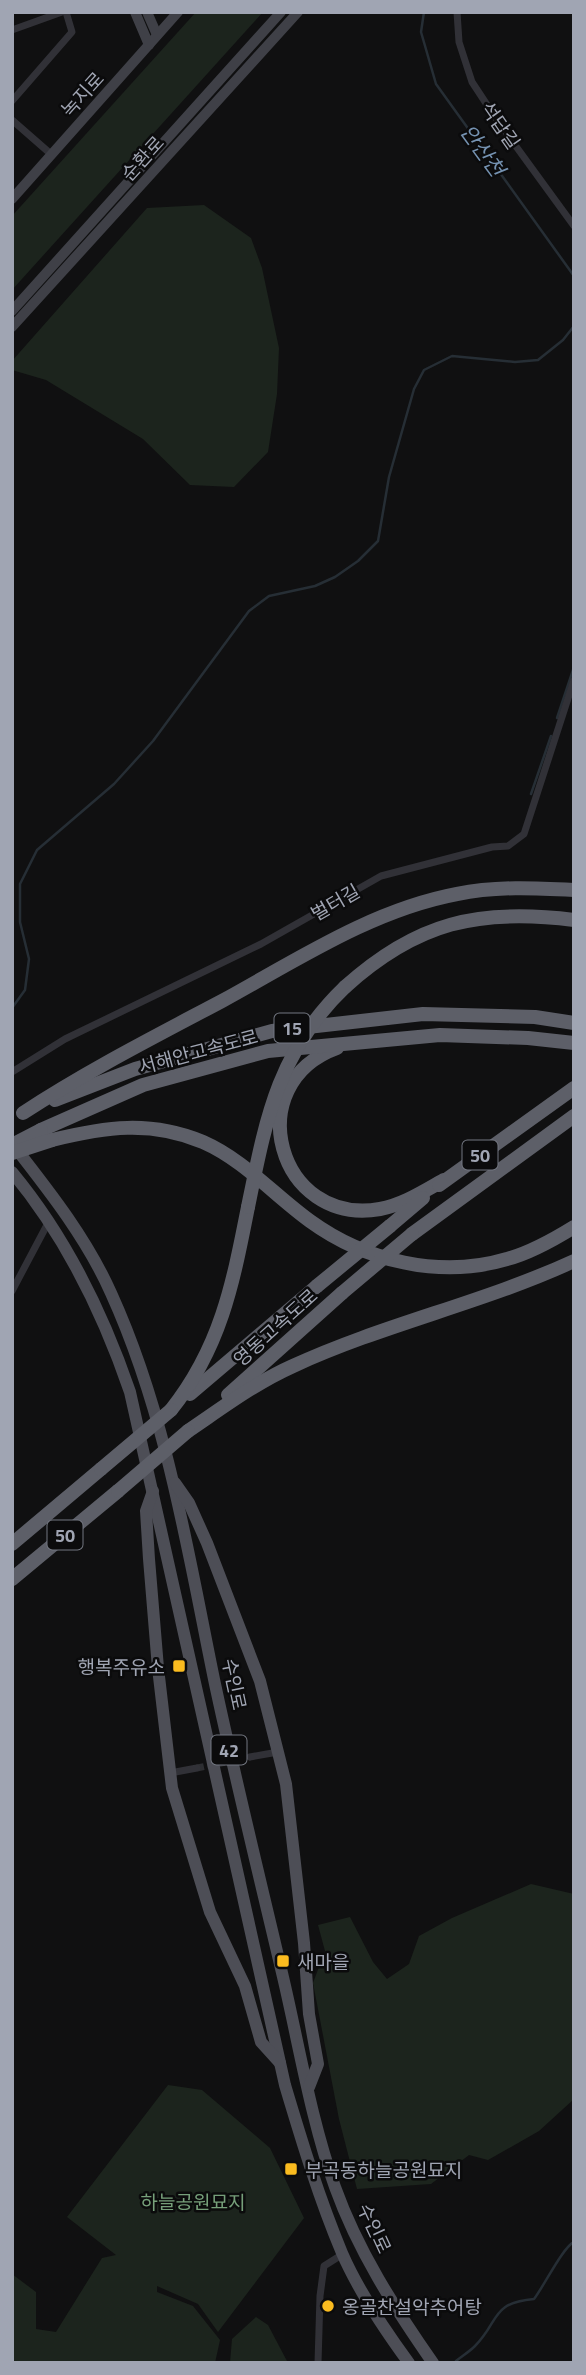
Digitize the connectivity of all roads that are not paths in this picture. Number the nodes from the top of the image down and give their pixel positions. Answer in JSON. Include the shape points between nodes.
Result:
{"nodes":[{"id":1,"x":64,"y":12,"type":"edge"},
{"id":2,"x":135,"y":12,"type":"edge"},
{"id":3,"x":147,"y":12,"type":"edge"},
{"id":4,"x":178,"y":12,"type":"edge"},
{"id":5,"x":281,"y":12,"type":"edge"},
{"id":6,"x":298,"y":12,"type":"edge"},
{"id":7,"x":457,"y":12,"type":"edge"},
{"id":8,"x":12,"y":30,"type":"edge"},
{"id":9,"x":158,"y":35,"type":"junction"},
{"id":10,"x":149,"y":45,"type":"junction"},
{"id":11,"x":12,"y":101,"type":"edge"},
{"id":12,"x":12,"y":120,"type":"edge"},
{"id":13,"x":52,"y":155,"type":"junction"},
{"id":14,"x":12,"y":199,"type":"edge"},
{"id":15,"x":574,"y":226,"type":"edge"},
{"id":16,"x":12,"y":311,"type":"edge"},
{"id":17,"x":12,"y":327,"type":"edge"},
{"id":18,"x":574,"y":680,"type":"edge"},
{"id":19,"x":574,"y":890,"type":"edge"},
{"id":20,"x":574,"y":920,"type":"edge"},
{"id":21,"x":574,"y":1023,"type":"edge"},
{"id":22,"x":352,"y":1043,"type":"junction"},
{"id":23,"x":574,"y":1043,"type":"edge"},
{"id":24,"x":12,"y":1072,"type":"edge"},
{"id":25,"x":574,"y":1087,"type":"edge"},
{"id":26,"x":18,"y":1116,"type":"edge"},
{"id":27,"x":574,"y":1116,"type":"edge"},
{"id":28,"x":46,"y":1135,"type":"junction"},
{"id":29,"x":12,"y":1145,"type":"edge"},
{"id":30,"x":12,"y":1153,"type":"edge"},
{"id":31,"x":12,"y":1172,"type":"edge"},
{"id":32,"x":444,"y":1180,"type":"junction"},
{"id":33,"x":48,"y":1223,"type":"junction"},
{"id":34,"x":574,"y":1227,"type":"edge"},
{"id":35,"x":574,"y":1261,"type":"edge"},
{"id":36,"x":12,"y":1291,"type":"edge"},
{"id":37,"x":171,"y":1410,"type":"junction"},
{"id":38,"x":188,"y":1431,"type":"junction"},
{"id":39,"x":171,"y":1477,"type":"junction"},
{"id":40,"x":153,"y":1490,"type":"junction"},
{"id":41,"x":12,"y":1544,"type":"edge"},
{"id":42,"x":12,"y":1580,"type":"edge"},
{"id":43,"x":278,"y":1752,"type":"junction"},
{"id":44,"x":250,"y":1757,"type":"tunnel mouth"},
{"id":45,"x":197,"y":1768,"type":"tunnel mouth"},
{"id":46,"x":170,"y":1773,"type":"junction"},
{"id":47,"x":280,"y":2063,"type":"junction"},
{"id":48,"x":309,"y":2088,"type":"junction"},
{"id":49,"x":343,"y":2254,"type":"junction"},
{"id":50,"x":318,"y":2363,"type":"edge"},
{"id":51,"x":409,"y":2363,"type":"edge"},
{"id":52,"x":433,"y":2363,"type":"edge"}],
"edges":[{"from":1,"to":8,"type":"street"},
{"from":1,"to":11,"type":"street","via":[[72,32]]},
{"from":2,"to":10,"type":"street"},
{"from":3,"to":9,"type":"street"},
{"from":4,"to":9,"type":"street","name":"녹지로"},
{"from":5,"to":16,"type":"street","name":"순환로"},
{"from":6,"to":17,"type":"street","name":"순환로"},
{"from":7,"to":15,"type":"street","name":"석답길","via":[[459,42],[472,82]]},
{"from":9,"to":10,"type":"street","name":"녹지로"},
{"from":10,"to":13,"type":"street","name":"녹지로"},
{"from":12,"to":13,"type":"street"},
{"from":13,"to":14,"type":"street","name":"녹지로"},
{"from":18,"to":24,"type":"street","name":"벌터길","via":[[524,834],[508,846],[381,876],[261,944],[65,1039]]},
{"from":19,"to":26,"type":"highway","via":[[473,891],[377,919],[83,1075]]},
{"from":20,"to":37,"type":"highway","bridge":true,"via":[[483,916],[442,927],[388,953],[317,1016],[287,1065],[266,1126],[225,1312],[203,1362]]},
{"from":21,"to":26,"type":"highway","name":"서해안고속도로","number":"15","via":[[535,1017],[423,1014],[272,1031],[135,1069]]},
{"from":22,"to":23,"type":"highway","name":"서해안고속도로","number":"15","via":[[440,1035]]},
{"from":22,"to":28,"type":"highway","name":"서해안고속도로","number":"15","via":[[268,1051],[206,1066],[143,1085]]},
{"from":22,"to":32,"type":"highway","via":[[312,1061],[285,1096],[280,1143],[293,1173],[315,1195],[352,1210],[394,1205]]},
{"from":25,"to":32,"type":"highway","name":"영동고속도로","number":"50"},
{"from":27,"to":38,"type":"highway","name":"영동고속도로","number":"50","bridge":true,"via":[[412,1234]]},
{"from":28,"to":29,"type":"highway","name":"서해안고속도로","number":"15","bridge":true},
{"from":28,"to":30,"type":"highway","bridge":true},
{"from":28,"to":34,"type":"highway","via":[[143,1127],[188,1137],[233,1159],[328,1234],[375,1255],[410,1263],[461,1267],[508,1259]]},
{"from":29,"to":39,"type":"main road","name":"수인로","number":"42","via":[[74,1227],[111,1293],[146,1385]]},
{"from":31,"to":33,"type":"main road","name":"수인로","number":"42"},
{"from":32,"to":37,"type":"highway","name":"영동고속도로","number":"50","bridge":true},
{"from":33,"to":36,"type":"street"},
{"from":33,"to":40,"type":"main road","name":"수인로","number":"42","via":[[111,1337],[130,1392]]},
{"from":35,"to":38,"type":"highway","via":[[308,1359],[245,1392]]},
{"from":37,"to":41,"type":"highway","name":"영동고속도로","number":"50","bridge":true},
{"from":38,"to":42,"type":"highway","name":"영동고속도로","number":"50","bridge":true},
{"from":39,"to":43,"type":"main road","via":[[207,1543],[260,1681]]},
{"from":39,"to":48,"type":"main road","name":"수인로","number":"42","via":[[238,1793]]},
{"from":40,"to":46,"type":"main road","via":[[146,1511]]},
{"from":40,"to":47,"type":"main road","name":"수인로","number":"42"},
{"from":43,"to":44,"type":"street"},
{"from":43,"to":48,"type":"main road","via":[[286,1784],[318,2064]]},
{"from":45,"to":46,"type":"street"},
{"from":46,"to":47,"type":"main road","via":[[209,1912],[245,1986],[261,2042]]},
{"from":47,"to":49,"type":"main road","name":"수인로","number":"42","via":[[314,2179]]},
{"from":48,"to":52,"type":"main road","name":"수인로","number":"42","via":[[334,2186],[363,2251],[390,2302]]},
{"from":49,"to":50,"type":"street","via":[[324,2266]]},
{"from":49,"to":51,"type":"main road","name":"수인로","number":"42","via":[[383,2328]]}]}
